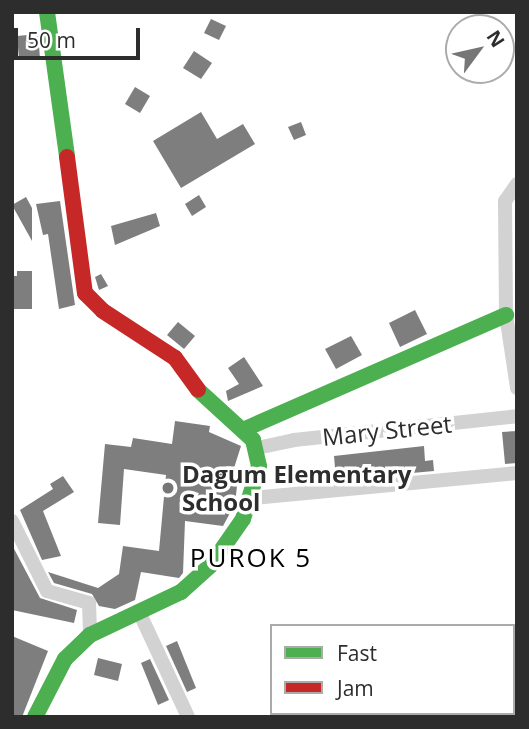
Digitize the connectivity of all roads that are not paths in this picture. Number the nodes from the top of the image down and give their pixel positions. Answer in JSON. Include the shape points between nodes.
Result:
{"nodes":[{"id":1,"x":47,"y":12,"type":"edge"},
{"id":2,"x":515,"y":185,"type":"edge"},
{"id":3,"x":506,"y":315,"type":"junction"},
{"id":4,"x":517,"y":388,"type":"edge"},
{"id":5,"x":517,"y":416,"type":"edge"},
{"id":6,"x":246,"y":429,"type":"junction"},
{"id":7,"x":257,"y":448,"type":"junction"},
{"id":8,"x":517,"y":473,"type":"edge"},
{"id":9,"x":253,"y":498,"type":"junction"},
{"id":10,"x":12,"y":521,"type":"edge"},
{"id":11,"x":140,"y":614,"type":"junction"},
{"id":12,"x":90,"y":635,"type":"junction"},
{"id":13,"x":35,"y":717,"type":"edge"},
{"id":14,"x":188,"y":717,"type":"edge"}],
"edges":[{"from":1,"to":6,"type":"street","via":[[85,293],[91,302],[175,358],[214,410]]},
{"from":2,"to":3,"type":"street","via":[[505,201]]},
{"from":3,"to":4,"type":"street"},
{"from":3,"to":6,"type":"street"},
{"from":5,"to":7,"type":"street","name":"Mary Street"},
{"from":6,"to":7,"type":"street"},
{"from":7,"to":9,"type":"street"},
{"from":8,"to":9,"type":"street"},
{"from":9,"to":11,"type":"street","via":[[234,538],[211,565],[181,592]]},
{"from":10,"to":12,"type":"street","via":[[47,591],[89,603]]},
{"from":11,"to":12,"type":"street"},
{"from":11,"to":14,"type":"street"},
{"from":12,"to":13,"type":"street","via":[[65,659]]}]}
